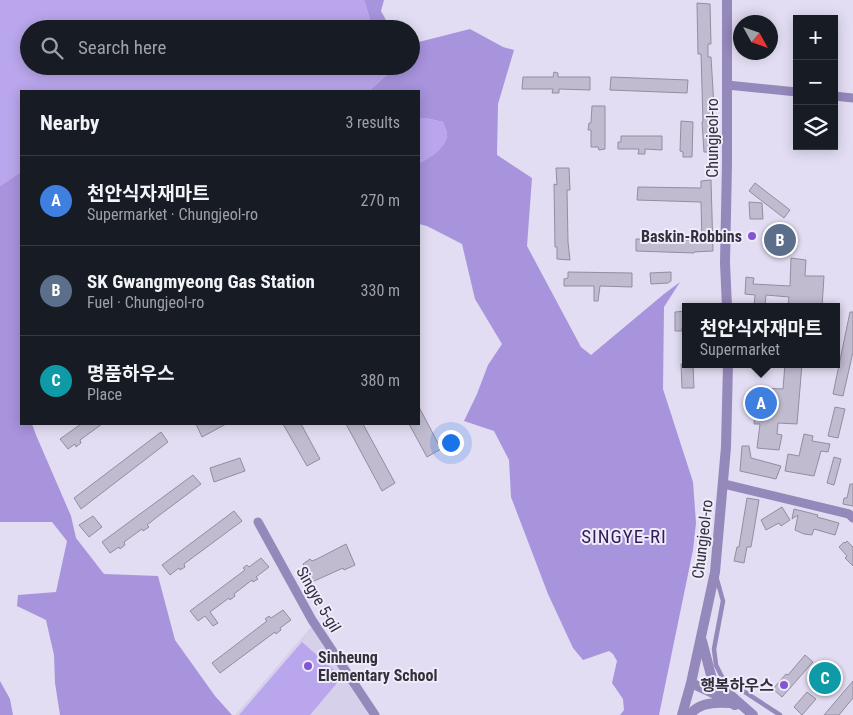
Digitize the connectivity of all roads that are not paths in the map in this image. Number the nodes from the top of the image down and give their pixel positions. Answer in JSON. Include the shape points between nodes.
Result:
{"nodes":[{"id":1,"x":727,"y":0,"type":"edge"},
{"id":2,"x":727,"y":86,"type":"junction"},
{"id":3,"x":793,"y":92,"type":"edge"},
{"id":4,"x":838,"y":96,"type":"edge"},
{"id":5,"x":853,"y":98,"type":"edge"},
{"id":6,"x":727,"y":303,"type":"edge"},
{"id":7,"x":728,"y":368,"type":"edge"},
{"id":8,"x":724,"y":484,"type":"junction"},
{"id":9,"x":853,"y":518,"type":"edge"},
{"id":10,"x":258,"y":522,"type":"dead end"},
{"id":11,"x":715,"y":572,"type":"junction"},
{"id":12,"x":701,"y":636,"type":"junction"},
{"id":13,"x":691,"y":683,"type":"junction"},
{"id":14,"x":731,"y":702,"type":"junction"},
{"id":15,"x":375,"y":715,"type":"edge"},
{"id":16,"x":682,"y":715,"type":"edge"},
{"id":17,"x":690,"y":715,"type":"edge"},
{"id":18,"x":752,"y":715,"type":"edge"},
{"id":19,"x":780,"y":715,"type":"edge"}],
"edges":[{"from":1,"to":2,"type":"street","name":"Chungjeol-ro"},
{"from":2,"to":3,"type":"street"},
{"from":2,"to":6,"type":"street","name":"Chungjeol-ro"},
{"from":4,"to":5,"type":"street"},
{"from":7,"to":8,"type":"street","name":"Chungjeol-ro"},
{"from":8,"to":9,"type":"street","via":[[849,514]]},
{"from":8,"to":11,"type":"street","name":"Chungjeol-ro"},
{"from":10,"to":15,"type":"street","name":"Singye 5-gil","via":[[312,620]]},
{"from":11,"to":12,"type":"street","name":"Chungjeol-ro"},
{"from":11,"to":19,"type":"lane","via":[[723,601],[714,649],[716,665],[722,677]]},
{"from":12,"to":13,"type":"street","name":"Chungjeol-ro"},
{"from":12,"to":18,"type":"street","via":[[712,679]]},
{"from":13,"to":14,"type":"street"},
{"from":13,"to":16,"type":"street","name":"Chungjeol-ro"},
{"from":14,"to":17,"type":"street","via":[[710,702],[693,710]]},
{"from":14,"to":18,"type":"street"}]}
